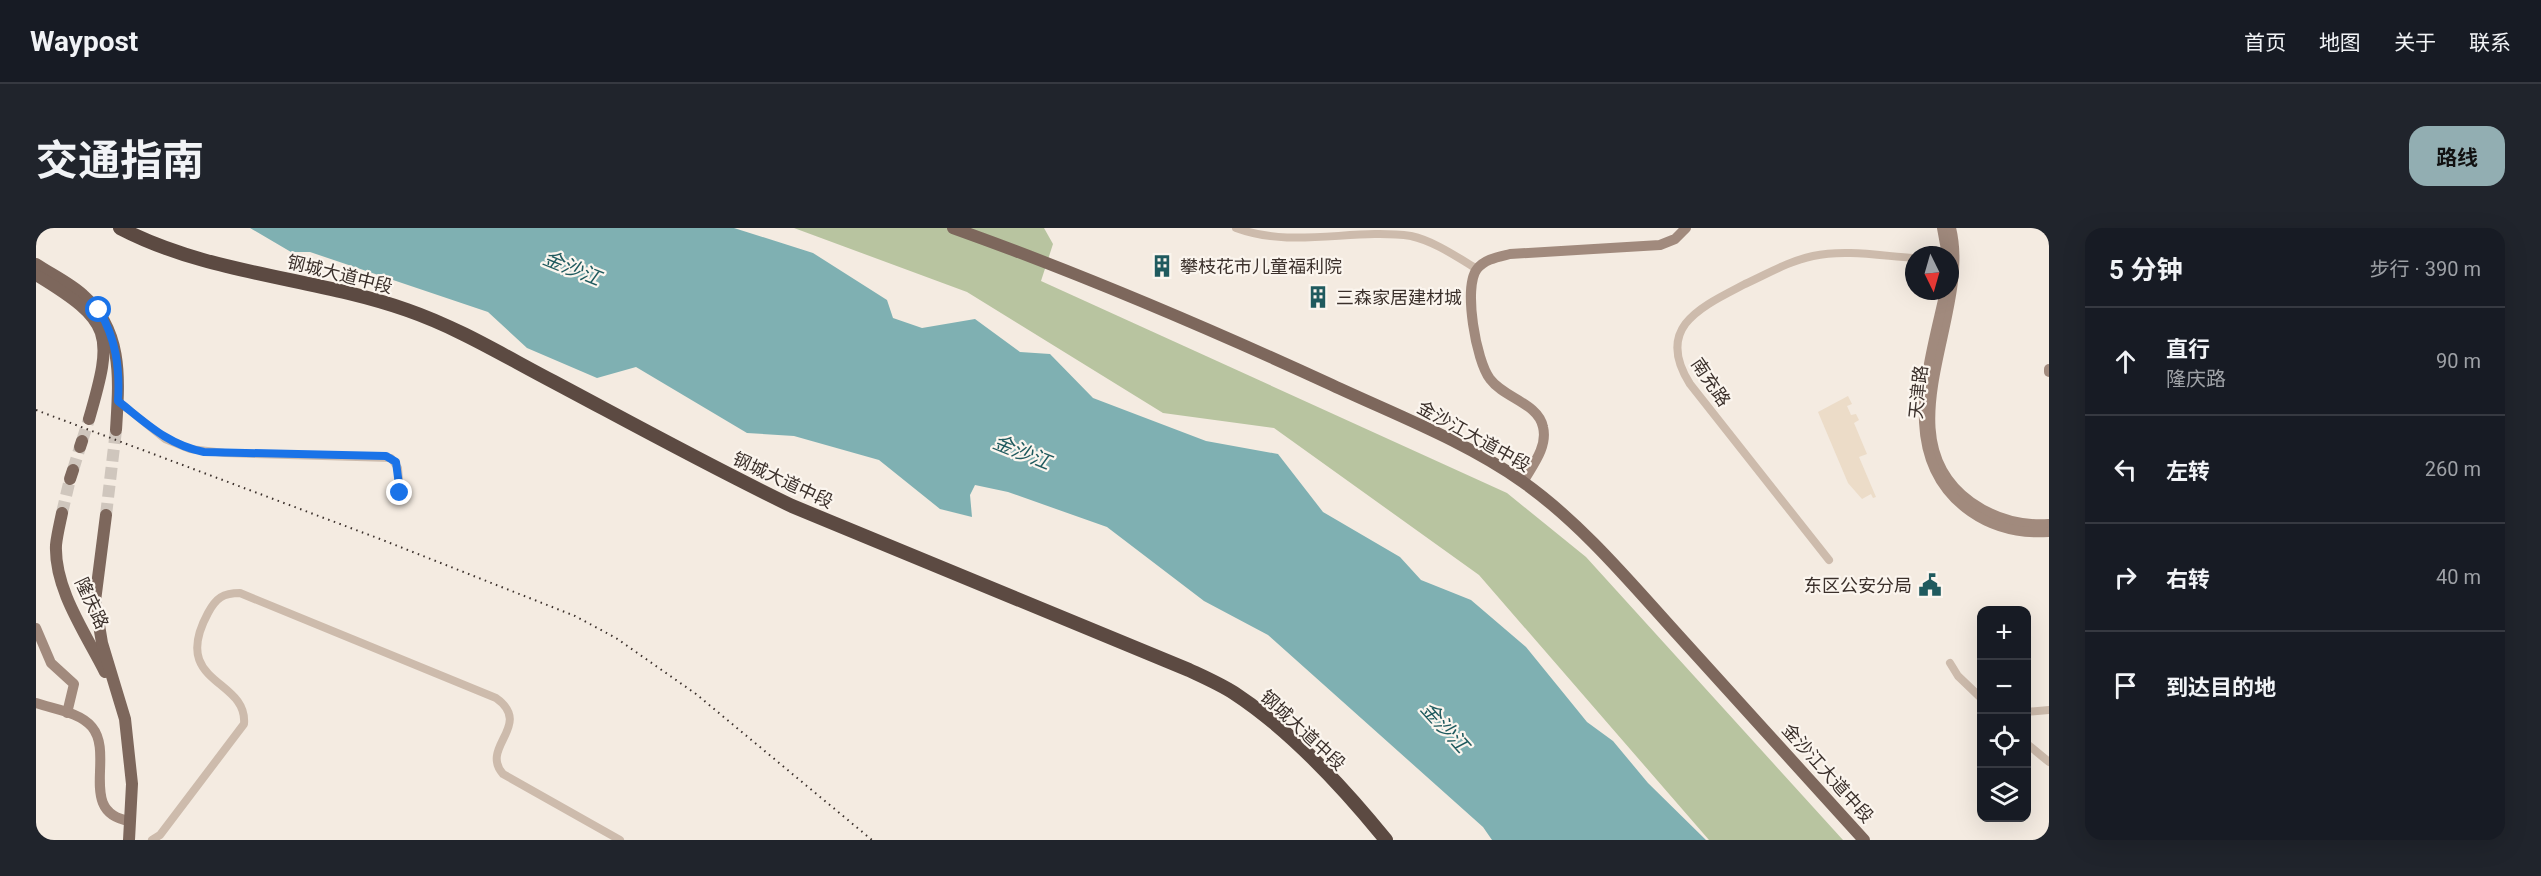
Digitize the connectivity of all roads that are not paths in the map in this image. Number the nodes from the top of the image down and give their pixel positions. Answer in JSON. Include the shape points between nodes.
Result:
{"nodes":[{"id":1,"x":120,"y":228,"type":"edge"},
{"id":2,"x":953,"y":228,"type":"edge"},
{"id":3,"x":1236,"y":228,"type":"edge"},
{"id":4,"x":1686,"y":228,"type":"edge"},
{"id":5,"x":1941,"y":228,"type":"edge"},
{"id":6,"x":1950,"y":228,"type":"edge"},
{"id":7,"x":1947,"y":246,"type":"edge"},
{"id":8,"x":1951,"y":246,"type":"edge"},
{"id":9,"x":1905,"y":257,"type":"edge"},
{"id":10,"x":36,"y":264,"type":"edge"},
{"id":11,"x":1477,"y":269,"type":"junction"},
{"id":12,"x":36,"y":274,"type":"edge"},
{"id":13,"x":1943,"y":300,"type":"edge"},
{"id":14,"x":1951,"y":300,"type":"edge"},
{"id":15,"x":118,"y":401,"type":"junction"},
{"id":16,"x":89,"y":419,"type":"tunnel mouth"},
{"id":17,"x":116,"y":430,"type":"tunnel mouth"},
{"id":18,"x":1523,"y":482,"type":"junction"},
{"id":19,"x":400,"y":493,"type":"dead end"},
{"id":20,"x":62,"y":513,"type":"tunnel mouth"},
{"id":21,"x":106,"y":515,"type":"tunnel mouth"},
{"id":22,"x":2049,"y":524,"type":"edge"},
{"id":23,"x":2049,"y":532,"type":"edge"},
{"id":24,"x":1829,"y":560,"type":"dead end"},
{"id":25,"x":94,"y":600,"type":"junction"},
{"id":26,"x":72,"y":605,"type":"junction"},
{"id":27,"x":36,"y":628,"type":"edge"},
{"id":28,"x":1950,"y":663,"type":"dead end"},
{"id":29,"x":1977,"y":694,"type":"edge"},
{"id":30,"x":36,"y":703,"type":"edge"},
{"id":31,"x":121,"y":703,"type":"junction"},
{"id":32,"x":2049,"y":710,"type":"edge"},
{"id":33,"x":2031,"y":711,"type":"edge"},
{"id":34,"x":67,"y":713,"type":"junction"},
{"id":35,"x":2031,"y":747,"type":"edge"},
{"id":36,"x":2049,"y":762,"type":"edge"},
{"id":37,"x":130,"y":821,"type":"junction"},
{"id":38,"x":129,"y":840,"type":"edge"},
{"id":39,"x":152,"y":840,"type":"edge"},
{"id":40,"x":620,"y":840,"type":"edge"},
{"id":41,"x":1386,"y":840,"type":"edge"},
{"id":42,"x":1864,"y":840,"type":"edge"}],
"edges":[{"from":1,"to":41,"type":"highway","name":"钢城大道中段","via":[[190,258],[352,293],[408,310],[463,334],[792,506],[1189,670],[1233,693],[1273,722]]},
{"from":2,"to":18,"type":"main road","name":"金沙江大道中段","via":[[1203,326],[1430,430]]},
{"from":3,"to":11,"type":"street","via":[[1288,239],[1377,232],[1413,236]]},
{"from":4,"to":11,"type":"street","via":[[1675,239],[1660,245],[1510,254],[1489,259]]},
{"from":5,"to":7,"type":"street"},
{"from":6,"to":8,"type":"street","name":"天津路"},
{"from":9,"to":24,"type":"street","name":"南充路","via":[[1842,253],[1814,255],[1787,264],[1706,304],[1687,320],[1677,340],[1679,363],[1690,384]]},
{"from":10,"to":15,"type":"main road","via":[[82,293],[99,310],[111,331],[117,355]]},
{"from":11,"to":18,"type":"street","via":[[1470,300],[1483,365],[1498,388],[1527,407],[1543,425],[1541,449]]},
{"from":12,"to":16,"type":"main road","via":[[77,300],[102,333],[102,376]]},
{"from":13,"to":23,"type":"street","via":[[1923,398],[1925,439],[1935,472],[1952,496],[1992,524],[2023,532]]},
{"from":14,"to":22,"type":"street","name":"天津路","via":[[1931,399],[1931,431],[1937,457],[1958,491],[1982,509],[2010,522]]},
{"from":15,"to":17,"type":"main road"},
{"from":15,"to":19,"type":"street","via":[[165,439],[190,449],[391,458],[398,468]]},
{"from":18,"to":42,"type":"main road","name":"金沙江大道中段","via":[[1613,563]]},
{"from":20,"to":26,"type":"main road","name":"隆庆路","via":[[56,545],[58,567]]},
{"from":21,"to":25,"type":"main road","name":"隆庆路"},
{"from":25,"to":26,"type":"main road","via":[[85,609]]},
{"from":25,"to":31,"type":"main road","name":"隆庆路","via":[[102,643]]},
{"from":26,"to":31,"type":"main road","name":"隆庆路"},
{"from":27,"to":34,"type":"street","via":[[51,663],[74,684]]},
{"from":28,"to":29,"type":"street"},
{"from":30,"to":34,"type":"street"},
{"from":31,"to":37,"type":"main road","name":"隆庆路","via":[[132,784]]},
{"from":32,"to":33,"type":"street"},
{"from":34,"to":37,"type":"street","via":[[82,719],[97,736],[102,802],[120,820]]},
{"from":35,"to":36,"type":"street"},
{"from":37,"to":38,"type":"main road","name":"隆庆路"},
{"from":39,"to":40,"type":"street","via":[[160,835],[243,724],[242,708],[202,668],[196,650],[206,615],[216,598],[227,593],[240,593],[496,698],[511,715],[509,729],[495,756],[496,766],[503,774]]}]}
